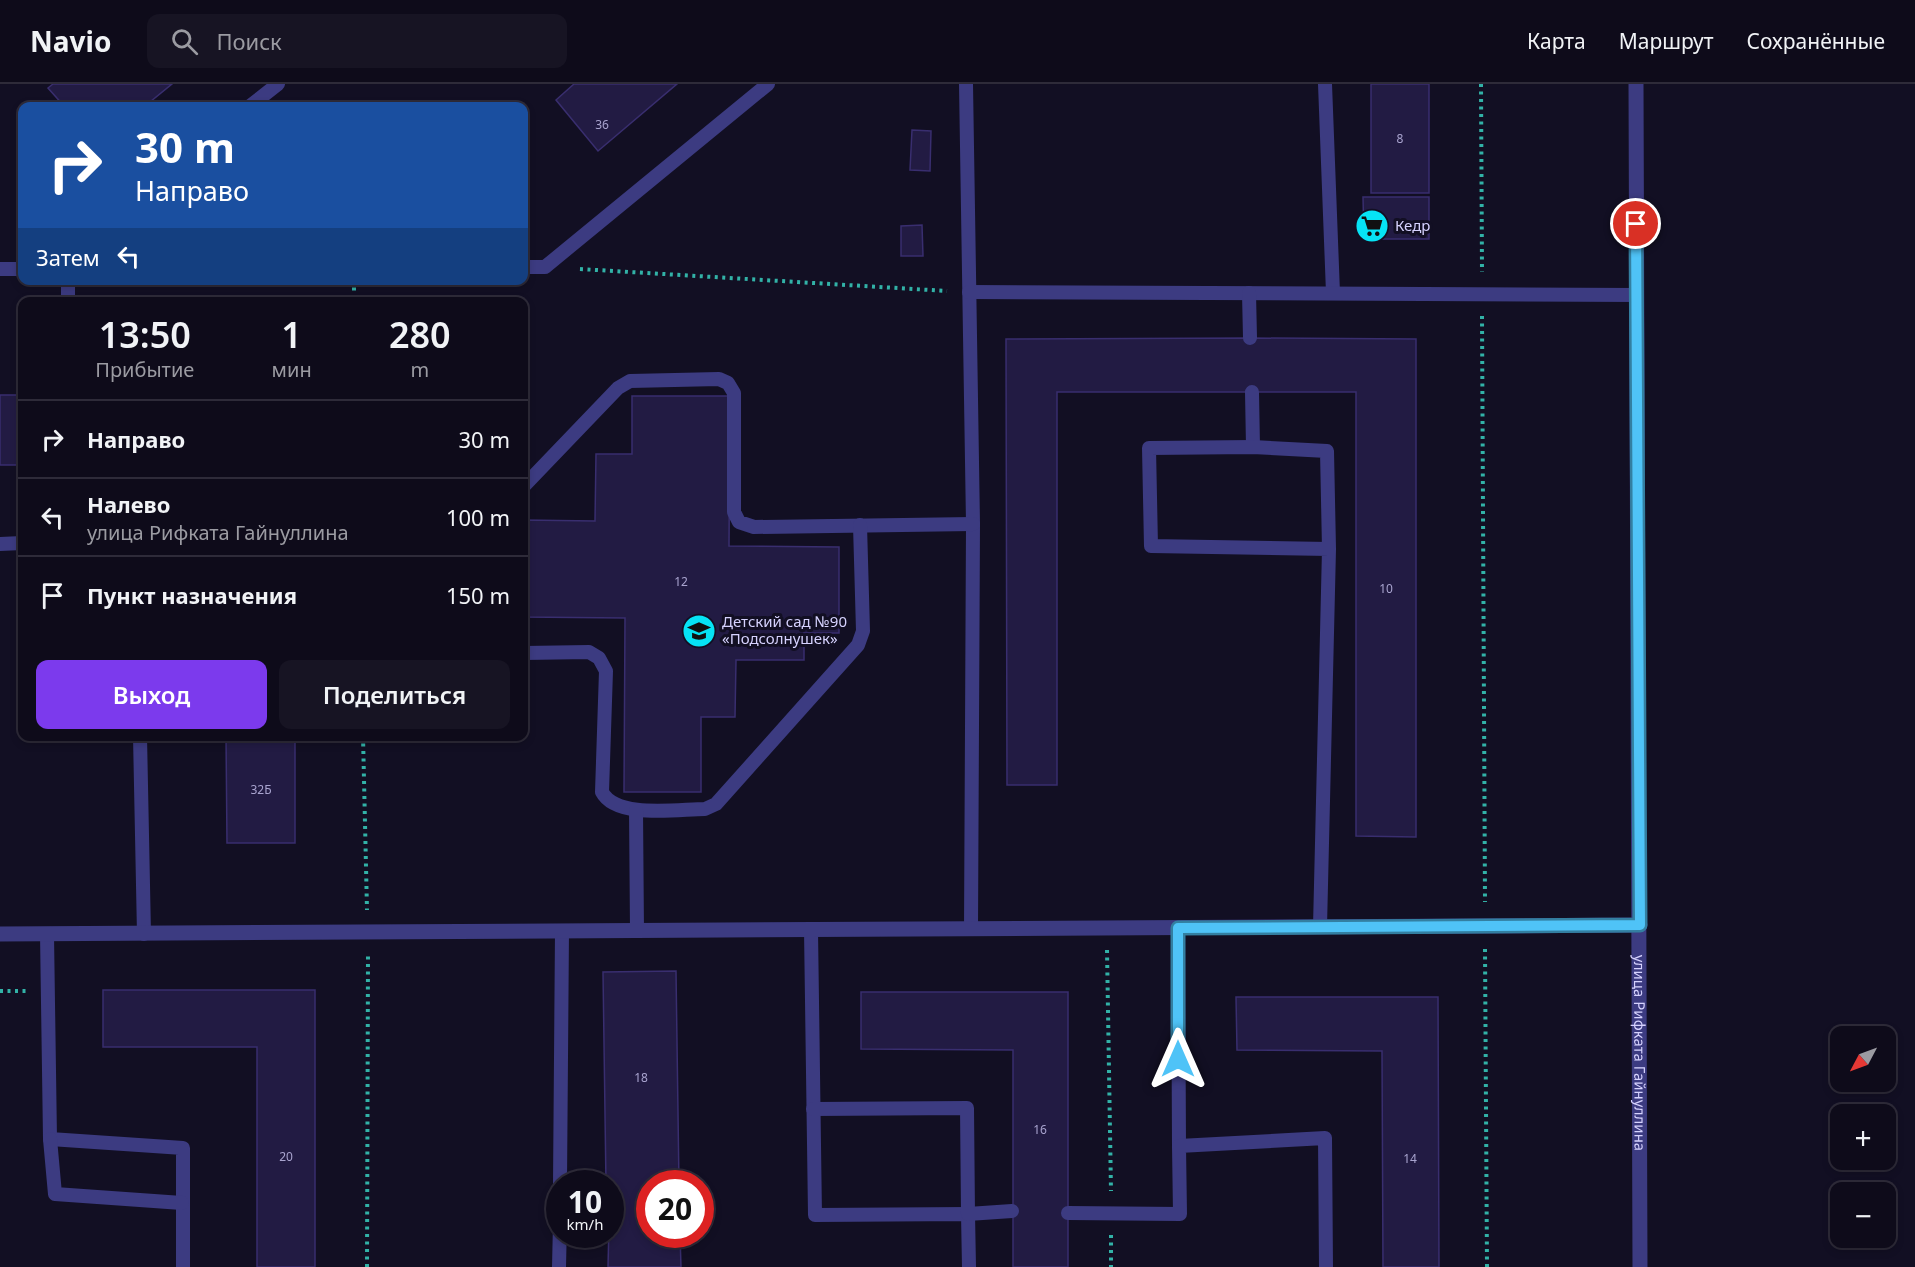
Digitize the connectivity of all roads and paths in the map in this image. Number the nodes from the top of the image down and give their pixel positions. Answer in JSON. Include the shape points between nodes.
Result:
{"nodes":[{"id":1,"x":278,"y":84,"type":"edge"},
{"id":2,"x":768,"y":84,"type":"edge"},
{"id":3,"x":966,"y":84,"type":"edge"},
{"id":4,"x":1325,"y":84,"type":"edge"},
{"id":5,"x":1481,"y":84,"type":"edge"},
{"id":6,"x":1636,"y":84,"type":"edge"},
{"id":7,"x":255,"y":102,"type":"edge"},
{"id":8,"x":528,"y":267,"type":"edge"},
{"id":9,"x":545,"y":267,"type":"junction"},
{"id":10,"x":0,"y":268,"type":"edge"},
{"id":11,"x":18,"y":268,"type":"edge"},
{"id":12,"x":969,"y":292,"type":"junction"},
{"id":13,"x":1249,"y":293,"type":"junction"},
{"id":14,"x":1333,"y":293,"type":"junction"},
{"id":15,"x":1482,"y":294,"type":"junction"},
{"id":16,"x":1637,"y":295,"type":"junction"},
{"id":17,"x":1250,"y":338,"type":"dead end"},
{"id":18,"x":1252,"y":392,"type":"dead end"},
{"id":19,"x":1253,"y":447,"type":"junction"},
{"id":20,"x":528,"y":482,"type":"edge"},
{"id":21,"x":973,"y":524,"type":"junction"},
{"id":22,"x":860,"y":525,"type":"junction"},
{"id":23,"x":18,"y":543,"type":"edge"},
{"id":24,"x":0,"y":544,"type":"edge"},
{"id":25,"x":1329,"y":549,"type":"junction"},
{"id":26,"x":528,"y":653,"type":"edge"},
{"id":27,"x":140,"y":741,"type":"edge"},
{"id":28,"x":363,"y":741,"type":"edge"},
{"id":29,"x":636,"y":810,"type":"junction"},
{"id":30,"x":1640,"y":925,"type":"junction"},
{"id":31,"x":1485,"y":926,"type":"junction"},
{"id":32,"x":1320,"y":927,"type":"junction"},
{"id":33,"x":1107,"y":928,"type":"junction"},
{"id":34,"x":1178,"y":928,"type":"junction"},
{"id":35,"x":971,"y":929,"type":"junction"},
{"id":36,"x":811,"y":930,"type":"junction"},
{"id":37,"x":562,"y":931,"type":"junction"},
{"id":38,"x":637,"y":931,"type":"junction"},
{"id":39,"x":368,"y":932,"type":"junction"},
{"id":40,"x":0,"y":934,"type":"edge"},
{"id":41,"x":46,"y":934,"type":"junction"},
{"id":42,"x":144,"y":934,"type":"junction"},
{"id":43,"x":813,"y":1109,"type":"junction"},
{"id":44,"x":50,"y":1139,"type":"junction"},
{"id":45,"x":1179,"y":1146,"type":"junction"},
{"id":46,"x":560,"y":1170,"type":"edge"},
{"id":47,"x":182,"y":1203,"type":"junction"},
{"id":48,"x":1012,"y":1211,"type":"dead end"},
{"id":49,"x":968,"y":1214,"type":"junction"},
{"id":50,"x":1068,"y":1214,"type":"dead end"},
{"id":51,"x":1111,"y":1214,"type":"junction"},
{"id":52,"x":559,"y":1248,"type":"edge"},
{"id":53,"x":183,"y":1267,"type":"edge"},
{"id":54,"x":367,"y":1267,"type":"edge"},
{"id":55,"x":559,"y":1267,"type":"edge"},
{"id":56,"x":969,"y":1267,"type":"edge"},
{"id":57,"x":1111,"y":1267,"type":"edge"},
{"id":58,"x":1326,"y":1267,"type":"edge"},
{"id":59,"x":1487,"y":1267,"type":"edge"},
{"id":60,"x":1640,"y":1267,"type":"edge"}],
"edges":[{"from":1,"to":7,"type":"lane"},
{"from":2,"to":9,"type":"lane"},
{"from":3,"to":12,"type":"lane"},
{"from":4,"to":14,"type":"lane"},
{"from":5,"to":15,"type":"path"},
{"from":6,"to":16,"type":"street","name":"улица Рифката Гайнуллина"},
{"from":8,"to":9,"type":"lane"},
{"from":9,"to":12,"type":"path"},
{"from":10,"to":11,"type":"lane"},
{"from":12,"to":13,"type":"lane"},
{"from":12,"to":21,"type":"lane"},
{"from":13,"to":14,"type":"lane"},
{"from":13,"to":17,"type":"lane"},
{"from":14,"to":15,"type":"lane"},
{"from":15,"to":16,"type":"lane"},
{"from":15,"to":31,"type":"path"},
{"from":16,"to":30,"type":"street","name":"улица Рифката Гайнуллина"},
{"from":18,"to":19,"type":"lane"},
{"from":19,"to":25,"type":"lane","via":[[1327,450]]},
{"from":19,"to":25,"type":"lane","via":[[1149,448],[1150,546]]},
{"from":20,"to":22,"type":"lane","via":[[618,388],[630,381],[718,379],[728,383],[734,393],[734,512],[739,522],[754,527]]},
{"from":21,"to":22,"type":"lane"},
{"from":21,"to":35,"type":"lane"},
{"from":22,"to":29,"type":"lane","via":[[863,631],[858,645],[716,804],[705,809]]},
{"from":23,"to":24,"type":"lane"},
{"from":25,"to":32,"type":"lane"},
{"from":26,"to":29,"type":"lane","via":[[589,652],[599,658],[606,671],[603,792],[614,805]]},
{"from":27,"to":42,"type":"lane"},
{"from":28,"to":39,"type":"path"},
{"from":29,"to":38,"type":"lane"},
{"from":30,"to":31,"type":"street"},
{"from":30,"to":60,"type":"street","name":"улица Рифката Гайнуллина"},
{"from":31,"to":32,"type":"street"},
{"from":31,"to":59,"type":"path"},
{"from":32,"to":34,"type":"street"},
{"from":33,"to":34,"type":"street"},
{"from":33,"to":35,"type":"street"},
{"from":33,"to":51,"type":"path"},
{"from":34,"to":45,"type":"lane"},
{"from":35,"to":36,"type":"street"},
{"from":36,"to":38,"type":"street"},
{"from":36,"to":43,"type":"lane"},
{"from":37,"to":38,"type":"street"},
{"from":37,"to":39,"type":"street"},
{"from":37,"to":46,"type":"lane"},
{"from":39,"to":42,"type":"street"},
{"from":39,"to":54,"type":"path"},
{"from":40,"to":41,"type":"street"},
{"from":41,"to":42,"type":"street"},
{"from":41,"to":44,"type":"lane"},
{"from":43,"to":49,"type":"lane","via":[[814,1215]]},
{"from":43,"to":49,"type":"lane","via":[[967,1108]]},
{"from":44,"to":47,"type":"lane","via":[[55,1194]]},
{"from":44,"to":47,"type":"lane","via":[[183,1148]]},
{"from":45,"to":51,"type":"lane","via":[[1180,1214]]},
{"from":45,"to":58,"type":"lane","via":[[1325,1138]]},
{"from":47,"to":53,"type":"lane"},
{"from":48,"to":49,"type":"lane"},
{"from":49,"to":56,"type":"lane"},
{"from":50,"to":51,"type":"lane"},
{"from":51,"to":57,"type":"path"},
{"from":52,"to":55,"type":"lane"}]}
